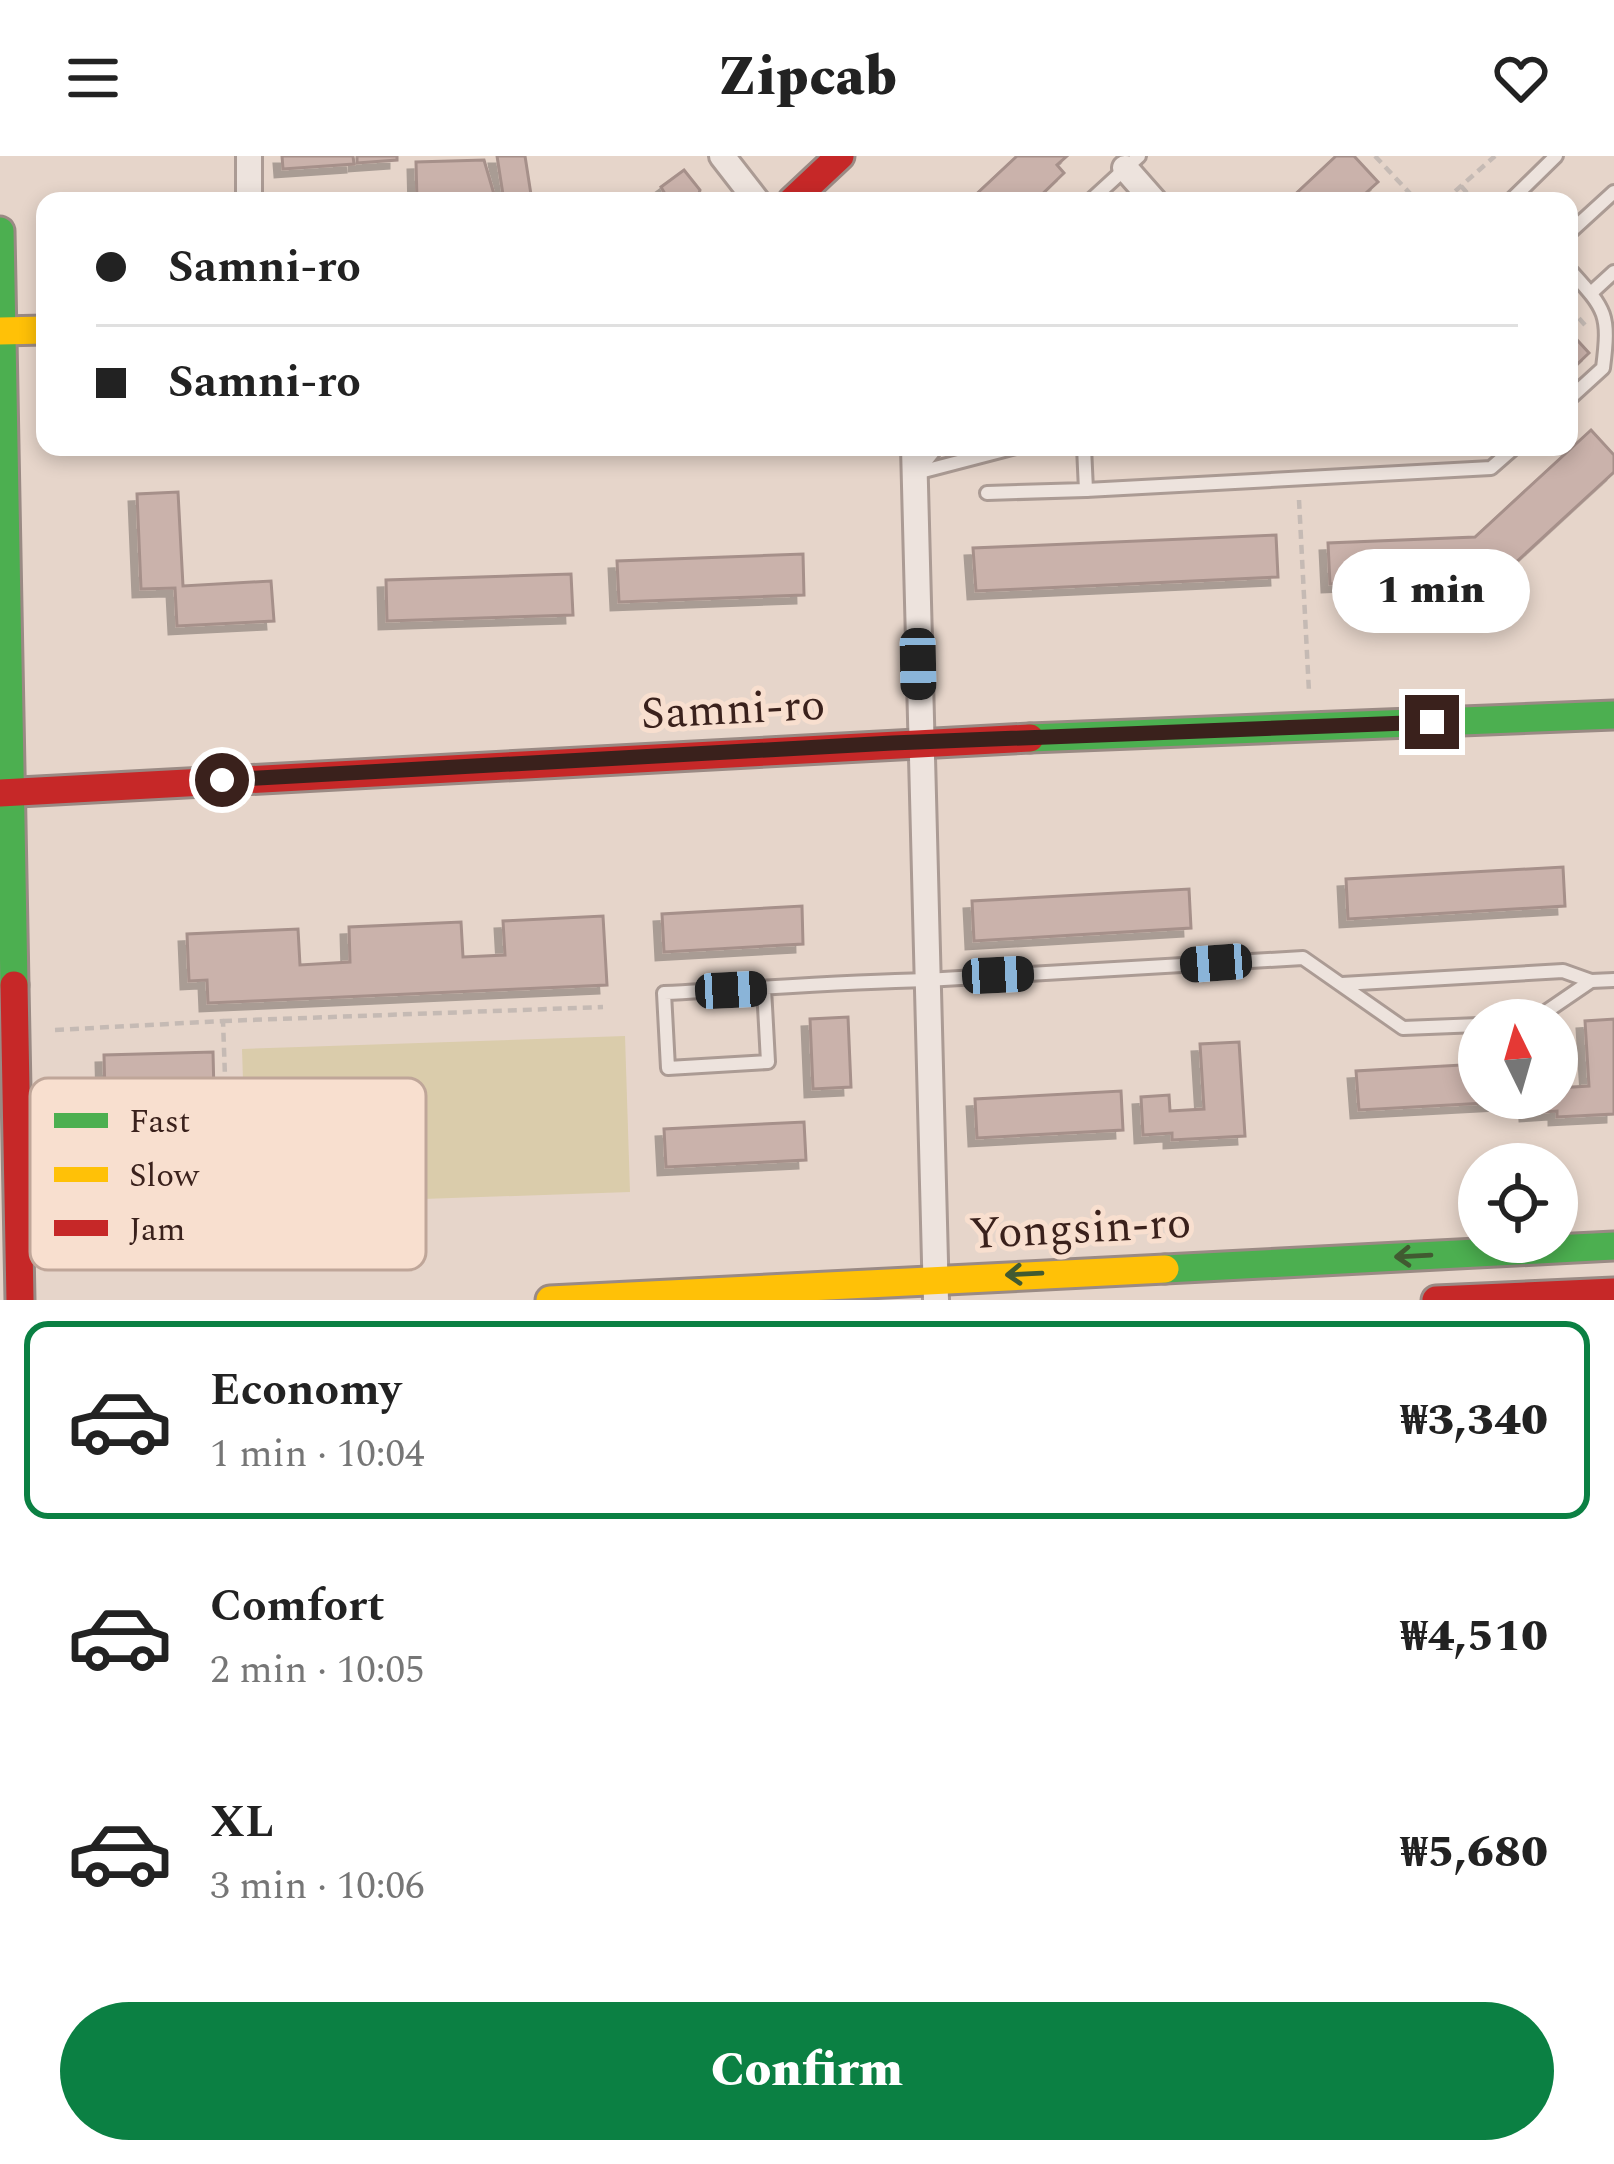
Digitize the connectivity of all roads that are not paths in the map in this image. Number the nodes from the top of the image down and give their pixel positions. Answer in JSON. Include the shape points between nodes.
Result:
{"nodes":[{"id":1,"x":248,"y":156,"type":"edge"},
{"id":2,"x":722,"y":156,"type":"edge"},
{"id":3,"x":840,"y":156,"type":"edge"},
{"id":4,"x":1556,"y":156,"type":"edge"},
{"id":5,"x":1132,"y":162,"type":"edge"},
{"id":6,"x":1614,"y":191,"type":"edge"},
{"id":7,"x":249,"y":192,"type":"edge"},
{"id":8,"x":750,"y":192,"type":"edge"},
{"id":9,"x":802,"y":192,"type":"edge"},
{"id":10,"x":1100,"y":192,"type":"edge"},
{"id":11,"x":1149,"y":192,"type":"edge"},
{"id":12,"x":1519,"y":192,"type":"edge"},
{"id":13,"x":1578,"y":225,"type":"edge"},
{"id":14,"x":0,"y":232,"type":"edge"},
{"id":15,"x":1614,"y":272,"type":"edge"},
{"id":16,"x":1578,"y":278,"type":"edge"},
{"id":17,"x":1591,"y":293,"type":"junction"},
{"id":18,"x":36,"y":330,"type":"edge"},
{"id":19,"x":1,"y":331,"type":"edge"},
{"id":20,"x":1604,"y":368,"type":"junction"},
{"id":21,"x":1614,"y":380,"type":"edge"},
{"id":22,"x":1578,"y":391,"type":"edge"},
{"id":23,"x":915,"y":456,"type":"edge"},
{"id":24,"x":930,"y":456,"type":"edge"},
{"id":25,"x":981,"y":456,"type":"edge"},
{"id":26,"x":1084,"y":456,"type":"edge"},
{"id":27,"x":1505,"y":456,"type":"edge"},
{"id":28,"x":916,"y":473,"type":"junction"},
{"id":29,"x":1086,"y":490,"type":"junction"},
{"id":30,"x":987,"y":493,"type":"dead end"},
{"id":31,"x":2,"y":569,"type":"edge"},
{"id":32,"x":1614,"y":715,"type":"edge"},
{"id":33,"x":919,"y":742,"type":"junction"},
{"id":34,"x":5,"y":792,"type":"edge"},
{"id":35,"x":926,"y":980,"type":"junction"},
{"id":36,"x":1614,"y":980,"type":"edge"},
{"id":37,"x":1591,"y":981,"type":"junction"},
{"id":38,"x":1340,"y":984,"type":"junction"},
{"id":39,"x":764,"y":988,"type":"junction"},
{"id":40,"x":1565,"y":999,"type":"edge"},
{"id":41,"x":1458,"y":1025,"type":"edge"},
{"id":42,"x":1614,"y":1246,"type":"edge"},
{"id":43,"x":935,"y":1289,"type":"edge"},
{"id":44,"x":1614,"y":1292,"type":"edge"},
{"id":45,"x":1475,"y":1299,"type":"edge"},
{"id":46,"x":20,"y":1300,"type":"edge"},
{"id":47,"x":550,"y":1300,"type":"edge"},
{"id":48,"x":1436,"y":1300,"type":"edge"}],
"edges":[{"from":1,"to":7,"type":"street"},
{"from":2,"to":8,"type":"street"},
{"from":3,"to":9,"type":"main road"},
{"from":4,"to":12,"type":"lane"},
{"from":5,"to":10,"type":"lane"},
{"from":5,"to":11,"type":"street"},
{"from":6,"to":13,"type":"lane"},
{"from":14,"to":19,"type":"main road"},
{"from":15,"to":17,"type":"lane"},
{"from":16,"to":17,"type":"lane"},
{"from":17,"to":20,"type":"lane","via":[[1609,323]]},
{"from":18,"to":19,"type":"main road"},
{"from":19,"to":31,"type":"main road"},
{"from":20,"to":21,"type":"lane"},
{"from":20,"to":22,"type":"lane"},
{"from":23,"to":28,"type":"street"},
{"from":24,"to":28,"type":"lane"},
{"from":25,"to":28,"type":"lane"},
{"from":26,"to":29,"type":"lane"},
{"from":27,"to":29,"type":"lane","via":[[1491,468]]},
{"from":28,"to":33,"type":"street"},
{"from":29,"to":30,"type":"lane"},
{"from":31,"to":34,"type":"main road"},
{"from":32,"to":33,"type":"main road","name":"Samni-ro"},
{"from":33,"to":34,"type":"main road","name":"Samni-ro"},
{"from":33,"to":35,"type":"street"},
{"from":34,"to":46,"type":"main road"},
{"from":35,"to":38,"type":"lane","via":[[1303,958]]},
{"from":35,"to":39,"type":"lane"},
{"from":35,"to":43,"type":"street"},
{"from":36,"to":37,"type":"lane"},
{"from":37,"to":38,"type":"lane","via":[[1563,971]]},
{"from":37,"to":40,"type":"lane"},
{"from":38,"to":41,"type":"lane","via":[[1403,1028]]},
{"from":39,"to":39,"type":"lane","via":[[768,1062],[668,1068],[664,993]]},
{"from":42,"to":43,"type":"main road","name":"Yongsin-ro","one_way":true},
{"from":43,"to":47,"type":"main road","name":"Yongsin-ro"},
{"from":44,"to":45,"type":"main road"},
{"from":45,"to":48,"type":"main road"}]}
